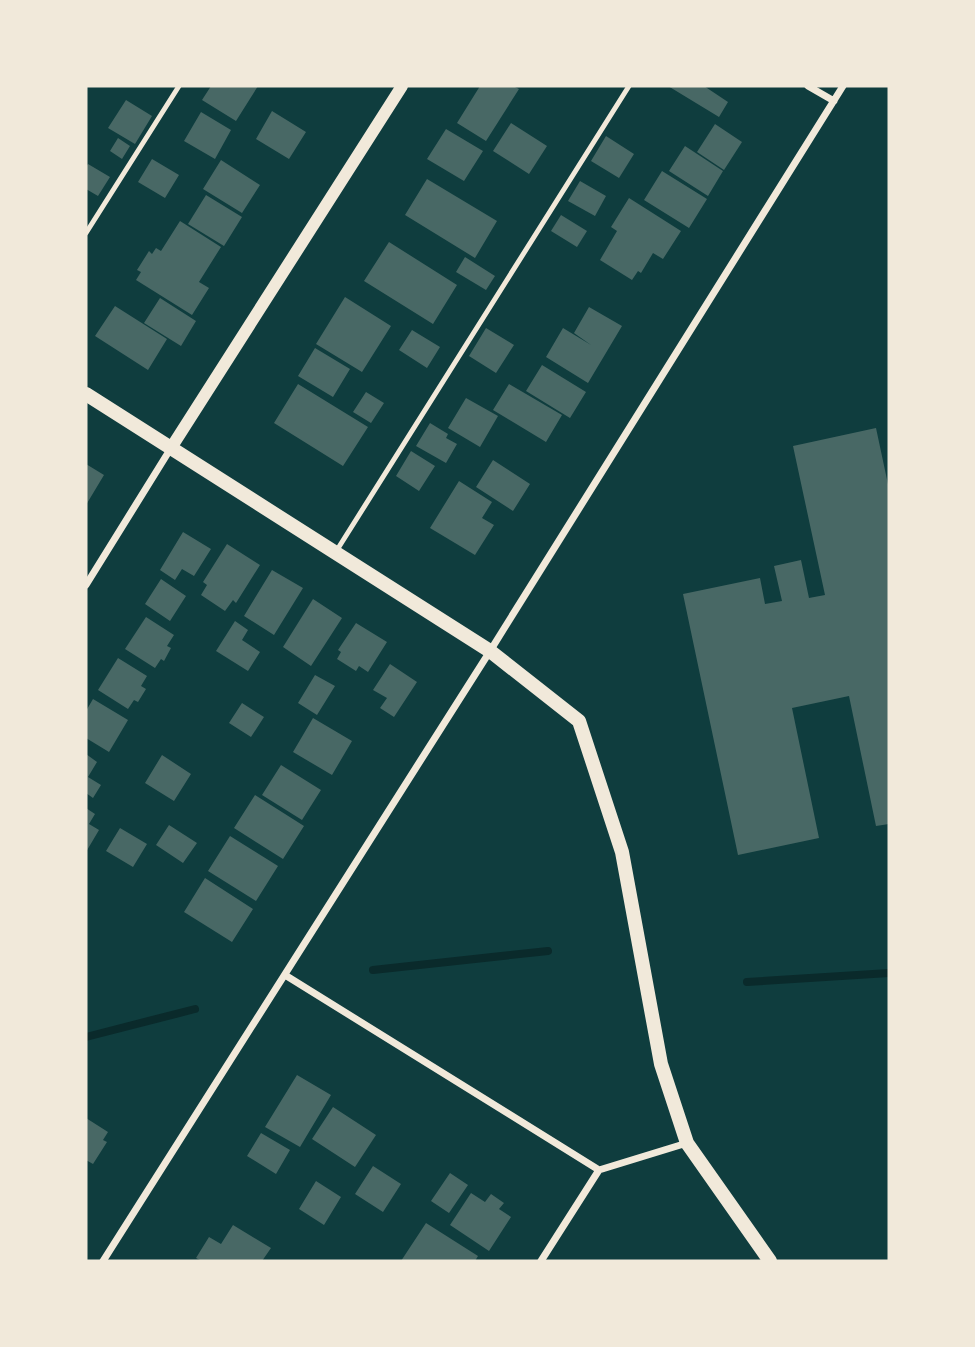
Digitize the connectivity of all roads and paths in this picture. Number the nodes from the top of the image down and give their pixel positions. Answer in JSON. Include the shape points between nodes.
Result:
{"nodes":[{"id":1,"x":179,"y":86,"type":"edge"},
{"id":2,"x":402,"y":86,"type":"edge"},
{"id":3,"x":629,"y":86,"type":"edge"},
{"id":4,"x":808,"y":86,"type":"edge"},
{"id":5,"x":843,"y":86,"type":"edge"},
{"id":6,"x":834,"y":101,"type":"junction"},
{"id":7,"x":86,"y":233,"type":"edge"},
{"id":8,"x":86,"y":394,"type":"edge"},
{"id":9,"x":171,"y":448,"type":"junction"},
{"id":10,"x":335,"y":552,"type":"junction"},
{"id":11,"x":86,"y":584,"type":"edge"},
{"id":12,"x":490,"y":651,"type":"junction"},
{"id":13,"x":285,"y":975,"type":"junction"},
{"id":14,"x":687,"y":1143,"type":"junction"},
{"id":15,"x":599,"y":1170,"type":"junction"},
{"id":16,"x":103,"y":1261,"type":"edge"},
{"id":17,"x":541,"y":1261,"type":"edge"},
{"id":18,"x":770,"y":1261,"type":"edge"}],
"edges":[{"from":1,"to":7,"type":"lane"},
{"from":2,"to":9,"type":"street"},
{"from":3,"to":10,"type":"lane"},
{"from":4,"to":6,"type":"street"},
{"from":5,"to":6,"type":"street"},
{"from":6,"to":12,"type":"street"},
{"from":8,"to":9,"type":"main road"},
{"from":9,"to":10,"type":"main road"},
{"from":9,"to":11,"type":"street"},
{"from":10,"to":12,"type":"main road"},
{"from":12,"to":13,"type":"street"},
{"from":12,"to":14,"type":"main road","via":[[579,721],[622,852],[661,1064]]},
{"from":13,"to":15,"type":"street"},
{"from":13,"to":16,"type":"street"},
{"from":14,"to":15,"type":"street"},
{"from":14,"to":18,"type":"main road"},
{"from":15,"to":17,"type":"street"}]}
